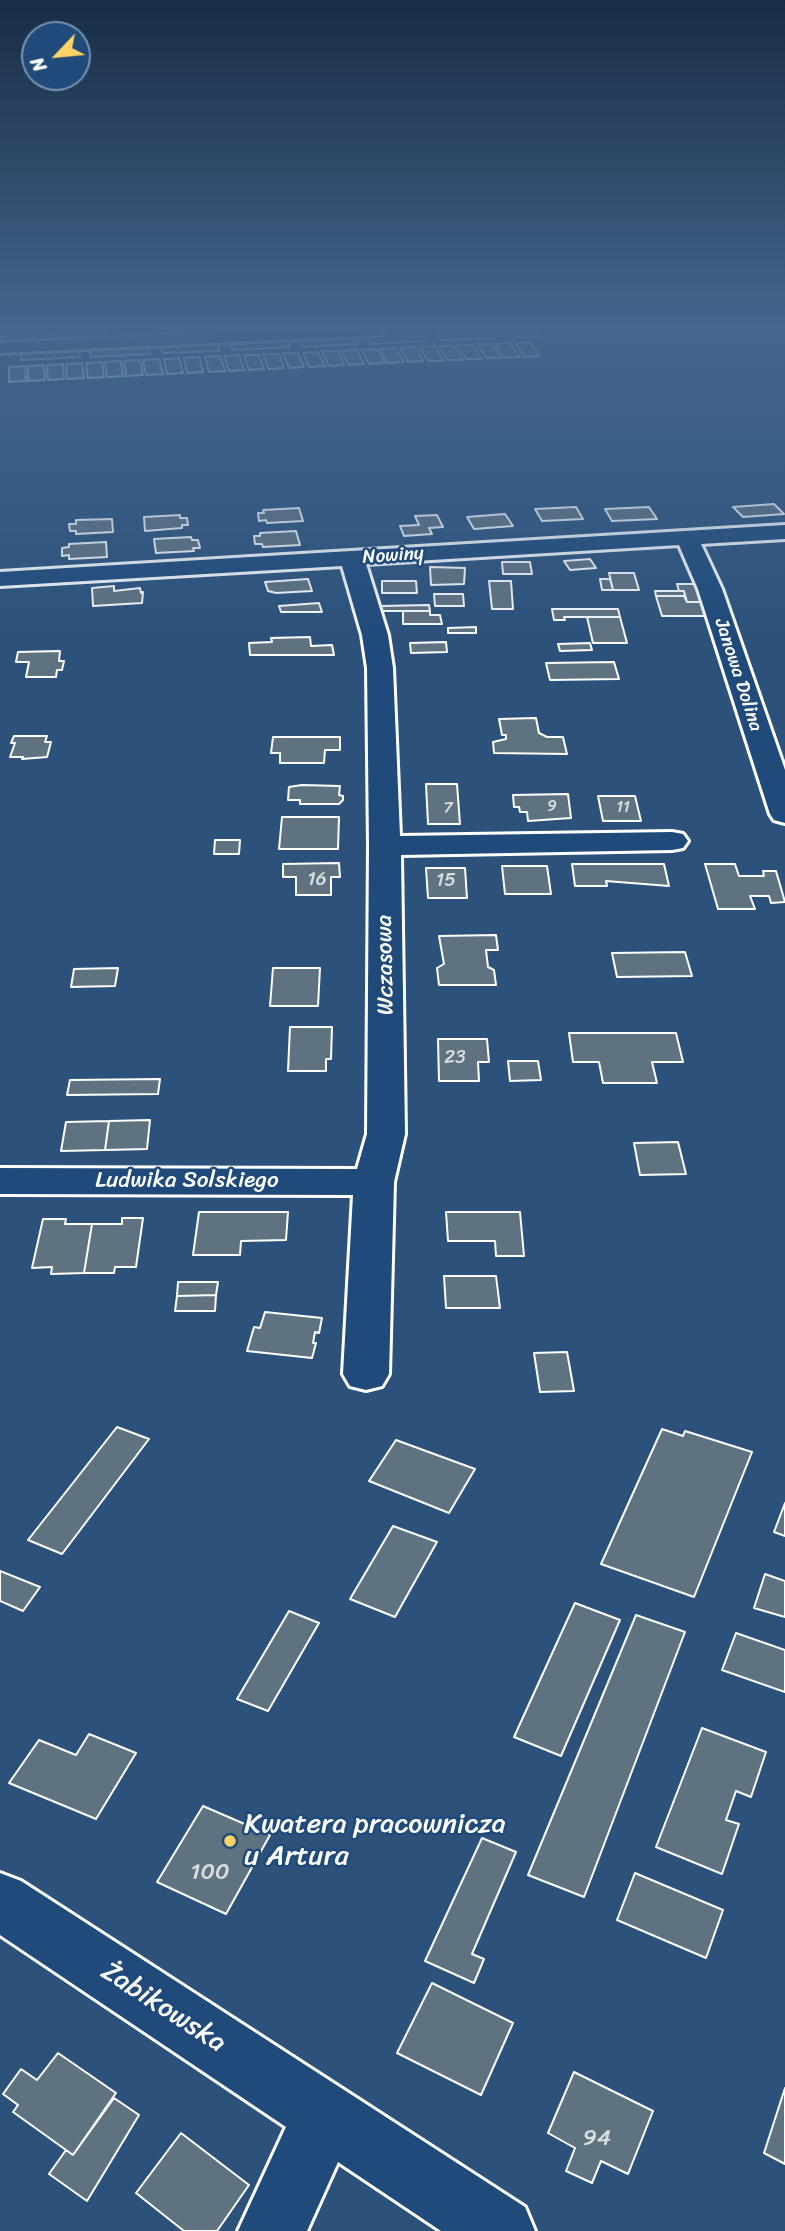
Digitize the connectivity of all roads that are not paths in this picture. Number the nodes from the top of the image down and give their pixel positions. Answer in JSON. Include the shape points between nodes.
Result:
{"nodes":[{"id":1,"x":785,"y":532,"type":"edge"},
{"id":2,"x":687,"y":538,"type":"junction"},
{"id":3,"x":352,"y":559,"type":"junction"},
{"id":4,"x":0,"y":579,"type":"edge"},
{"id":5,"x":785,"y":814,"type":"edge"},
{"id":6,"x":672,"y":841,"type":"dead end"},
{"id":7,"x":385,"y":846,"type":"junction"},
{"id":8,"x":0,"y":1181,"type":"edge"},
{"id":9,"x":374,"y":1182,"type":"junction"},
{"id":10,"x":366,"y":1374,"type":"dead end"},
{"id":11,"x":0,"y":1901,"type":"edge"},
{"id":12,"x":326,"y":2115,"type":"junction"},
{"id":13,"x":272,"y":2231,"type":"edge"},
{"id":14,"x":500,"y":2231,"type":"edge"}],
"edges":[{"from":1,"to":2,"type":"street","name":"Nowiny"},
{"from":2,"to":3,"type":"street","name":"Nowiny"},
{"from":2,"to":5,"type":"street","name":"Janowa Dolina","via":[[710,589]]},
{"from":3,"to":4,"type":"street","name":"Nowiny"},
{"from":3,"to":7,"type":"street","name":"Wczasowa","via":[[380,668]]},
{"from":6,"to":7,"type":"street"},
{"from":7,"to":9,"type":"street","name":"Wczasowa","via":[[386,1134]]},
{"from":8,"to":9,"type":"street","name":"Ludwika Solskiego"},
{"from":9,"to":10,"type":"street","name":"Wczasowa"},
{"from":11,"to":12,"type":"street","name":"Żabikowska"},
{"from":12,"to":13,"type":"street"},
{"from":12,"to":14,"type":"street","name":"Żabikowska"}]}
